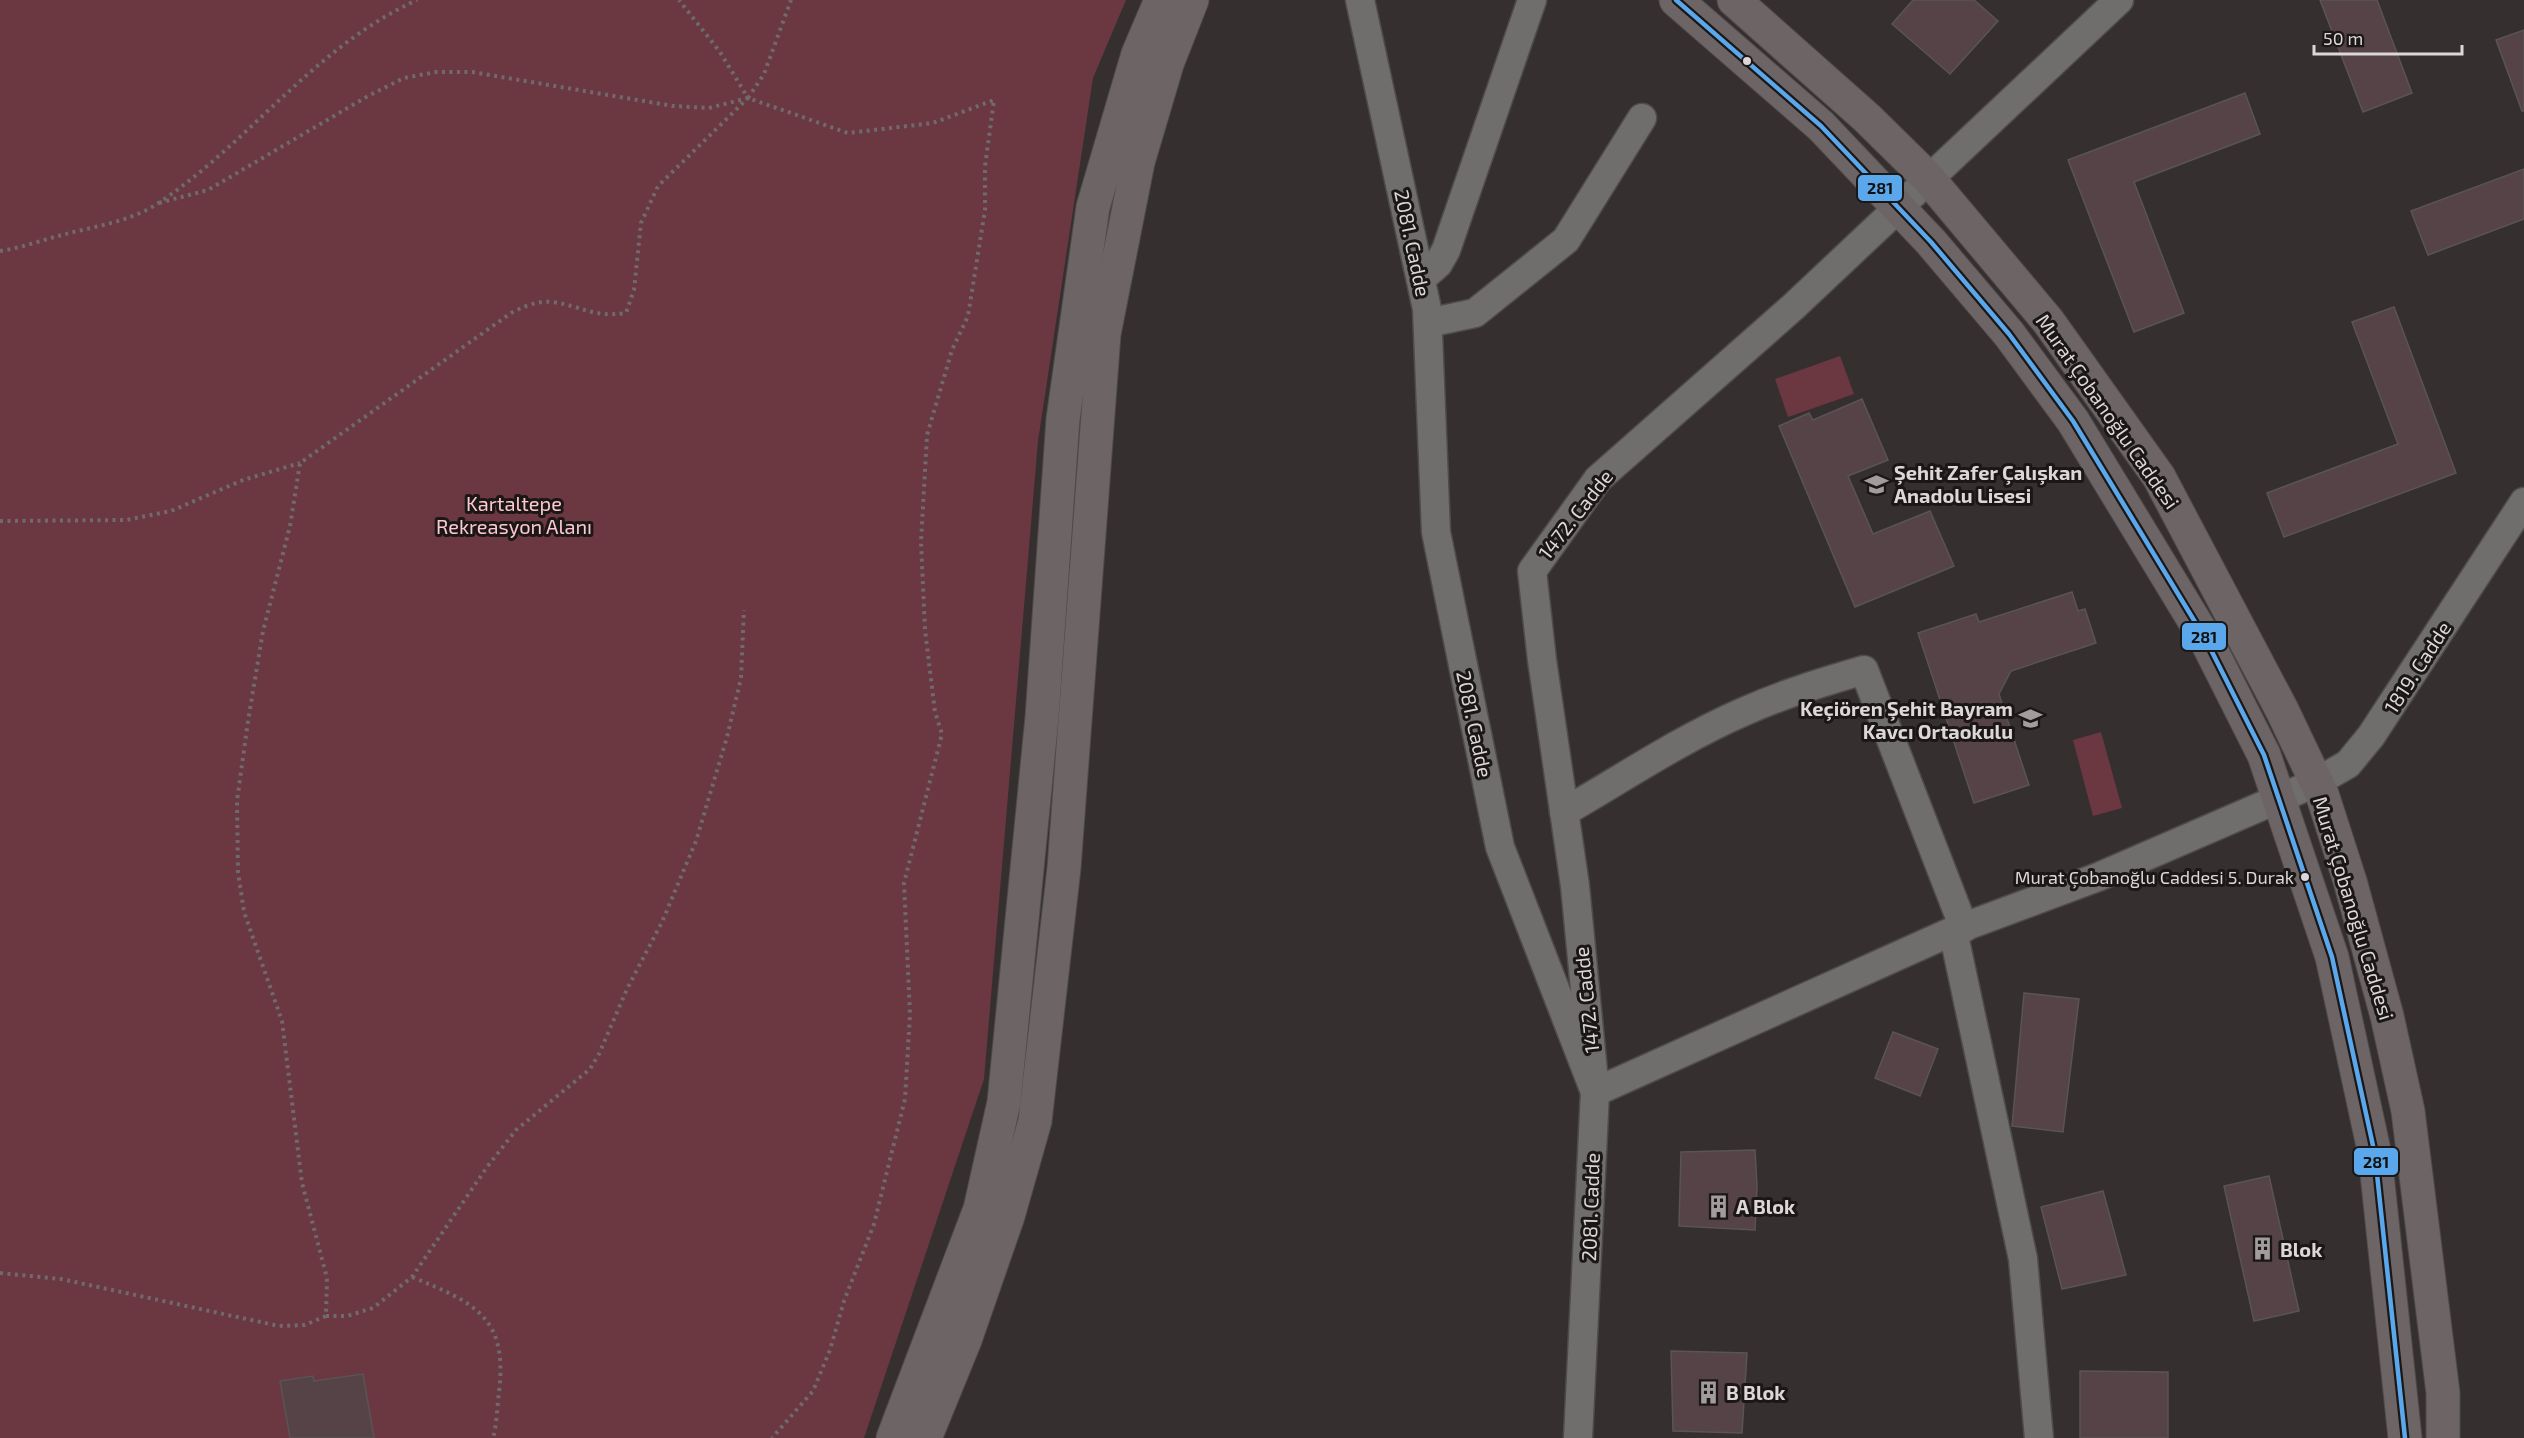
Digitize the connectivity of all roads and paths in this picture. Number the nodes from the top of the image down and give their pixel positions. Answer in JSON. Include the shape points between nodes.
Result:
{"nodes":[{"id":1,"x":417,"y":0,"type":"edge"},
{"id":2,"x":679,"y":0,"type":"edge"},
{"id":3,"x":791,"y":0,"type":"edge"},
{"id":4,"x":1161,"y":0,"type":"edge"},
{"id":5,"x":1192,"y":0,"type":"edge"},
{"id":6,"x":1360,"y":0,"type":"edge"},
{"id":7,"x":1532,"y":0,"type":"edge"},
{"id":8,"x":1676,"y":0,"type":"edge"},
{"id":9,"x":1734,"y":0,"type":"edge"},
{"id":10,"x":2119,"y":0,"type":"edge"},
{"id":11,"x":748,"y":98,"type":"junction"},
{"id":12,"x":1642,"y":118,"type":"dead end"},
{"id":13,"x":1928,"y":178,"type":"junction"},
{"id":14,"x":159,"y":203,"type":"junction"},
{"id":15,"x":1897,"y":206,"type":"junction"},
{"id":16,"x":0,"y":251,"type":"edge"},
{"id":17,"x":1421,"y":279,"type":"junction"},
{"id":18,"x":1428,"y":323,"type":"junction"},
{"id":19,"x":300,"y":463,"type":"junction"},
{"id":20,"x":2524,"y":502,"type":"edge"},
{"id":21,"x":0,"y":521,"type":"edge"},
{"id":22,"x":744,"y":610,"type":"dead end"},
{"id":23,"x":2315,"y":783,"type":"junction"},
{"id":24,"x":2278,"y":799,"type":"junction"},
{"id":25,"x":1564,"y":812,"type":"junction"},
{"id":26,"x":1958,"y":929,"type":"junction"},
{"id":27,"x":1595,"y":1092,"type":"junction"},
{"id":28,"x":0,"y":1274,"type":"edge"},
{"id":29,"x":412,"y":1277,"type":"junction"},
{"id":30,"x":326,"y":1316,"type":"junction"},
{"id":31,"x":492,"y":1438,"type":"edge"},
{"id":32,"x":772,"y":1438,"type":"edge"},
{"id":33,"x":893,"y":1438,"type":"edge"},
{"id":34,"x":925,"y":1438,"type":"edge"},
{"id":35,"x":1578,"y":1438,"type":"edge"},
{"id":36,"x":2039,"y":1438,"type":"edge"},
{"id":37,"x":2405,"y":1438,"type":"edge"},
{"id":38,"x":2444,"y":1438,"type":"edge"}],
"edges":[{"from":1,"to":14,"type":"path","via":[[388,13],[337,47],[245,132]]},
{"from":2,"to":11,"type":"path","via":[[720,52]]},
{"from":3,"to":11,"type":"path","via":[[765,74]]},
{"from":4,"to":33,"type":"main road","via":[[1138,54],[1093,207],[1063,419],[1042,717],[1004,1102],[980,1209]]},
{"from":5,"to":34,"type":"main road","via":[[1167,64],[1138,162],[1104,334],[1064,868],[1035,1121],[1008,1216]]},
{"from":6,"to":17,"type":"street","name":"2081. Cadde"},
{"from":7,"to":17,"type":"street","via":[[1446,250],[1438,264]]},
{"from":8,"to":15,"type":"main road","name":"Murat Çobanoğlu Caddesi","via":[[1821,126]]},
{"from":9,"to":13,"type":"main road","name":"Murat Çobanoğlu Caddesi"},
{"from":10,"to":13,"type":"street","name":"1472. Cadde"},
{"from":11,"to":14,"type":"path","via":[[709,108],[674,106],[472,72],[436,72],[404,78],[368,96],[208,190]]},
{"from":11,"to":19,"type":"path","via":[[658,186],[641,223],[634,290],[626,313],[605,316],[550,301],[528,304]]},
{"from":11,"to":32,"type":"path","via":[[848,133],[933,123],[994,100],[985,166],[985,210],[968,316],[951,350],[927,435],[921,542],[925,630],[935,712],[942,734],[904,883],[910,1014],[905,1099],[874,1224],[844,1301],[831,1350],[813,1391]]},
{"from":12,"to":18,"type":"street","via":[[1566,240],[1475,313]]},
{"from":13,"to":15,"type":"street","name":"1472. Cadde"},
{"from":13,"to":23,"type":"main road","name":"Murat Çobanoğlu Caddesi","via":[[2048,321],[2159,477],[2282,710]]},
{"from":14,"to":16,"type":"path","via":[[119,221]]},
{"from":15,"to":24,"type":"main road","name":"Murat Çobanoğlu Caddesi","via":[[2009,334],[2073,421],[2206,640],[2264,755]]},
{"from":15,"to":25,"type":"street","name":"1472. Cadde","via":[[1793,307],[1598,479],[1532,571]]},
{"from":17,"to":18,"type":"street","name":"2081. Cadde"},
{"from":18,"to":27,"type":"street","name":"2081. Cadde","via":[[1436,532],[1500,847]]},
{"from":19,"to":21,"type":"path","via":[[243,480],[171,511],[126,520]]},
{"from":19,"to":30,"type":"path","via":[[248,721],[237,801],[238,872],[244,912],[282,1021],[302,1183],[327,1278]]},
{"from":20,"to":23,"type":"street","name":"1819. Cadde","via":[[2372,736],[2348,764]]},
{"from":22,"to":29,"type":"path","via":[[741,678],[696,841],[599,1054],[590,1069],[516,1130]]},
{"from":23,"to":24,"type":"street","name":"1819. Cadde"},
{"from":23,"to":38,"type":"main road","name":"Murat Çobanoğlu Caddesi","via":[[2350,881],[2408,1111],[2443,1393]]},
{"from":24,"to":26,"type":"street","name":"1819. Cadde","via":[[2098,877]]},
{"from":24,"to":37,"type":"main road","name":"Murat Çobanoğlu Caddesi","via":[[2332,957],[2375,1155]]},
{"from":25,"to":26,"type":"street","via":[[1742,712],[1864,670]]},
{"from":25,"to":27,"type":"street","name":"1472. Cadde"},
{"from":26,"to":27,"type":"street","name":"1819. Cadde"},
{"from":26,"to":36,"type":"street","via":[[2023,1259]]},
{"from":27,"to":35,"type":"street","name":"2081. Cadde"},
{"from":28,"to":30,"type":"path","via":[[72,1281],[279,1326],[305,1325]]},
{"from":29,"to":30,"type":"path","via":[[373,1308],[346,1316]]},
{"from":29,"to":31,"type":"path","via":[[466,1302],[494,1329],[502,1364]]}]}
